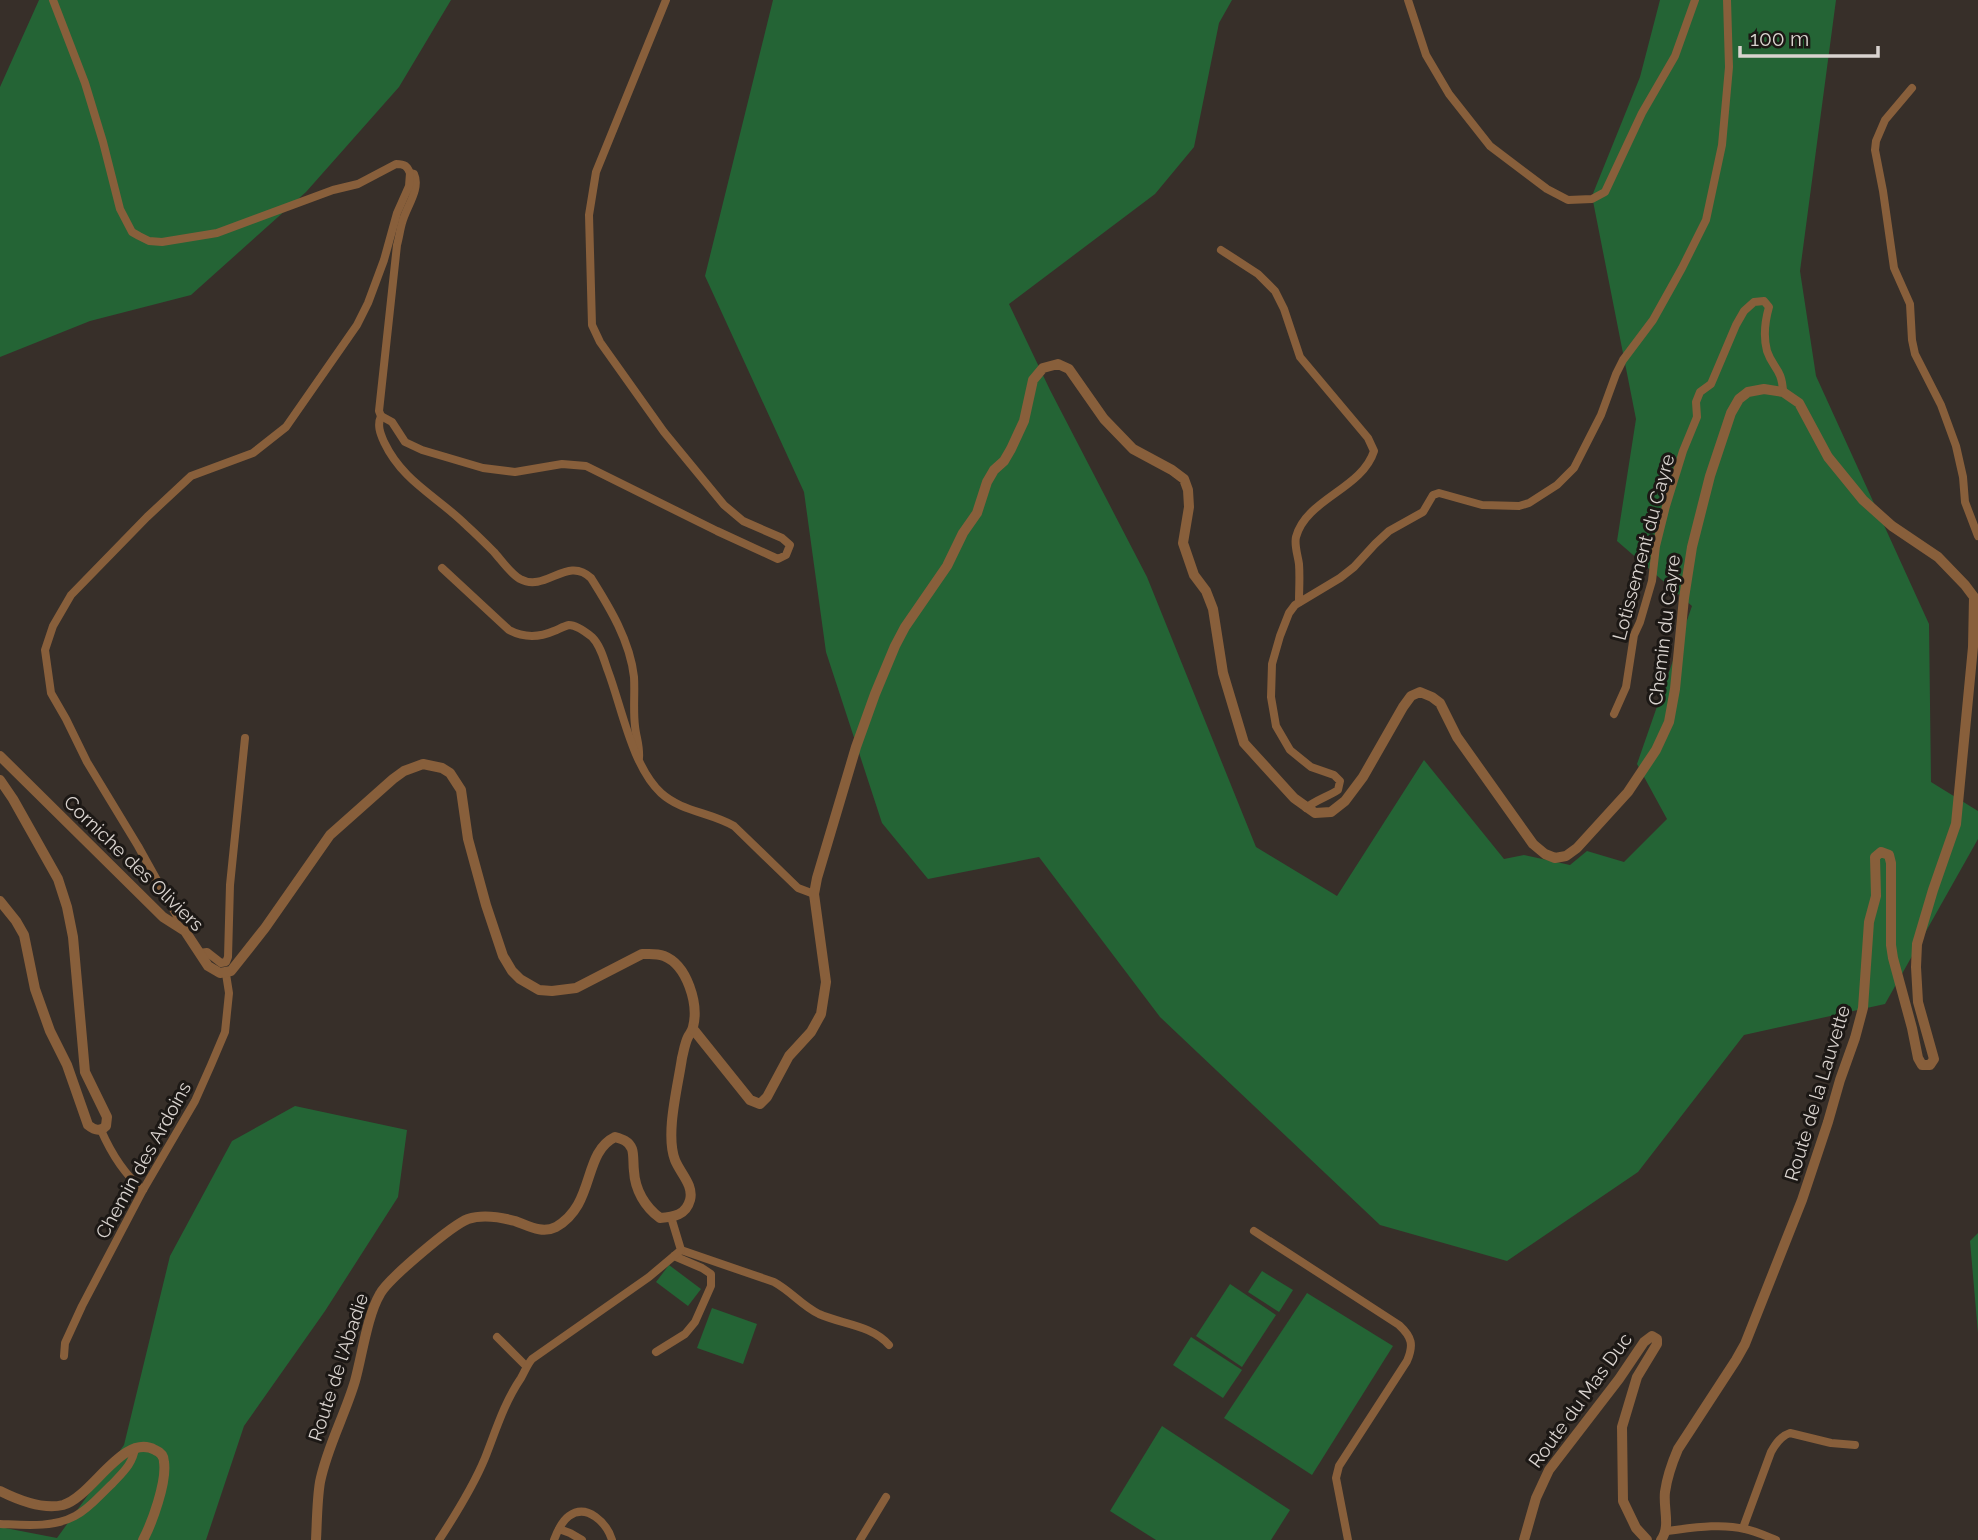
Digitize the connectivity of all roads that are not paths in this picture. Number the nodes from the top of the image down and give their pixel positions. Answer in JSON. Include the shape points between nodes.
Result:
{"nodes":[{"id":1,"x":53,"y":0,"type":"edge"},
{"id":2,"x":666,"y":0,"type":"edge"},
{"id":3,"x":1409,"y":0,"type":"edge"},
{"id":4,"x":1695,"y":0,"type":"edge"},
{"id":5,"x":1727,"y":0,"type":"edge"},
{"id":6,"x":1912,"y":88,"type":"dead end"},
{"id":7,"x":410,"y":173,"type":"junction"},
{"id":8,"x":1221,"y":250,"type":"dead end"},
{"id":9,"x":1783,"y":392,"type":"junction"},
{"id":10,"x":381,"y":416,"type":"junction"},
{"id":11,"x":1978,"y":536,"type":"edge"},
{"id":12,"x":442,"y":568,"type":"dead end"},
{"id":13,"x":1299,"y":602,"type":"junction"},
{"id":14,"x":1976,"y":619,"type":"edge"},
{"id":15,"x":1614,"y":714,"type":"dead end"},
{"id":16,"x":245,"y":738,"type":"dead end"},
{"id":17,"x":0,"y":756,"type":"edge"},
{"id":18,"x":639,"y":758,"type":"junction"},
{"id":19,"x":0,"y":780,"type":"edge"},
{"id":20,"x":1306,"y":808,"type":"junction"},
{"id":21,"x":814,"y":894,"type":"junction"},
{"id":22,"x":0,"y":901,"type":"edge"},
{"id":23,"x":176,"y":924,"type":"junction"},
{"id":24,"x":200,"y":953,"type":"junction"},
{"id":25,"x":226,"y":974,"type":"junction"},
{"id":26,"x":693,"y":1029,"type":"junction"},
{"id":27,"x":101,"y":1130,"type":"junction"},
{"id":28,"x":144,"y":1190,"type":"junction"},
{"id":29,"x":671,"y":1217,"type":"junction"},
{"id":30,"x":1254,"y":1231,"type":"dead end"},
{"id":31,"x":677,"y":1253,"type":"junction"},
{"id":32,"x":497,"y":1337,"type":"dead end"},
{"id":33,"x":889,"y":1345,"type":"dead end"},
{"id":34,"x":656,"y":1352,"type":"dead end"},
{"id":35,"x":64,"y":1356,"type":"dead end"},
{"id":36,"x":526,"y":1366,"type":"junction"},
{"id":37,"x":1855,"y":1446,"type":"dead end"},
{"id":38,"x":135,"y":1448,"type":"junction"},
{"id":39,"x":0,"y":1491,"type":"edge"},
{"id":40,"x":886,"y":1497,"type":"dead end"},
{"id":41,"x":0,"y":1524,"type":"edge"},
{"id":42,"x":1744,"y":1528,"type":"junction"},
{"id":43,"x":559,"y":1529,"type":"junction"},
{"id":44,"x":1664,"y":1536,"type":"edge"},
{"id":45,"x":143,"y":1540,"type":"edge"},
{"id":46,"x":316,"y":1540,"type":"edge"},
{"id":47,"x":439,"y":1540,"type":"edge"},
{"id":48,"x":554,"y":1540,"type":"edge"},
{"id":49,"x":582,"y":1540,"type":"edge"},
{"id":50,"x":612,"y":1540,"type":"edge"},
{"id":51,"x":860,"y":1540,"type":"edge"},
{"id":52,"x":1348,"y":1540,"type":"edge"},
{"id":53,"x":1524,"y":1540,"type":"edge"},
{"id":54,"x":1647,"y":1540,"type":"edge"},
{"id":55,"x":1776,"y":1540,"type":"edge"}],
"edges":[{"from":1,"to":7,"type":"street","via":[[85,83],[124,220],[132,232],[149,241],[217,233],[358,184],[396,164],[407,166]]},
{"from":2,"to":10,"type":"street","via":[[596,172],[589,215],[592,325],[664,432],[724,505],[743,521],[782,538],[790,545],[786,555],[778,559],[586,466],[562,464],[515,472],[482,468],[405,442],[392,422]]},
{"from":3,"to":4,"type":"street","via":[[1426,55],[1490,146],[1568,200],[1592,199],[1605,192],[1675,56]]},
{"from":5,"to":13,"type":"street","via":[[1729,67],[1722,145],[1706,220],[1653,320],[1623,360],[1601,415],[1568,475],[1519,506],[1482,505],[1433,495],[1423,512],[1389,531],[1354,568]]},
{"from":6,"to":11,"type":"street","via":[[1885,120],[1875,150],[1894,268],[1910,304],[1915,354],[1956,446],[1965,502]]},
{"from":7,"to":10,"type":"street","via":[[417,182],[397,245]]},
{"from":7,"to":23,"type":"street","via":[[368,303],[292,420],[253,453],[191,476],[71,594],[45,650],[51,693],[178,918]]},
{"from":8,"to":13,"type":"street","via":[[1275,290],[1300,357],[1374,451],[1363,472],[1303,522],[1295,539]]},
{"from":9,"to":14,"type":"street","via":[[1798,403],[1828,457],[1863,500],[1938,557],[1965,585],[1974,597]]},
{"from":9,"to":15,"type":"street","name":"Lotissement du Cayre","via":[[1782,377],[1768,353],[1765,336],[1769,307],[1764,301],[1754,302],[1744,311],[1711,384],[1696,402],[1697,416],[1666,506],[1652,581],[1634,635],[1626,687]]},
{"from":9,"to":20,"type":"street","name":"Chemin du Cayre","via":[[1748,392],[1731,413],[1692,547],[1669,722],[1628,792],[1577,848],[1555,858],[1533,844],[1457,737],[1440,703],[1420,692],[1403,706],[1345,801],[1331,812],[1315,813]]},
{"from":10,"to":18,"type":"street","via":[[381,436],[399,468],[460,519],[513,574],[534,582],[574,569],[591,578],[628,650]]},
{"from":12,"to":18,"type":"street","via":[[520,636],[541,636],[567,625],[594,639]]},
{"from":13,"to":20,"type":"street","via":[[1289,613],[1272,664],[1276,726],[1290,750],[1339,781],[1338,790]]},
{"from":14,"to":44,"type":"street","name":"Route de la Lauvette","via":[[1956,824],[1917,944],[1918,1002],[1934,1059],[1926,1066],[1918,1058],[1891,945],[1891,863],[1889,855],[1881,852],[1875,857],[1876,896],[1868,933],[1863,1009],[1829,1122],[1750,1332],[1672,1463]]},
{"from":16,"to":24,"type":"street","via":[[230,885],[228,957],[221,963]]},
{"from":17,"to":23,"type":"street","name":"Corniche des Oliviers","via":[[163,917]]},
{"from":18,"to":21,"type":"street","via":[[658,790],[671,801],[734,826],[799,888]]},
{"from":19,"to":27,"type":"street","via":[[58,879],[67,906],[86,1072],[107,1117]]},
{"from":20,"to":21,"type":"street","via":[[1244,743],[1223,673],[1213,609],[1183,543],[1189,507],[1184,479],[1133,449],[1104,419],[1069,369],[1058,363],[1044,368],[1033,380],[1019,434],[987,482],[977,513],[947,566],[895,646],[856,747]]},
{"from":21,"to":26,"type":"street","via":[[826,982],[821,1014],[760,1104],[750,1100]]},
{"from":22,"to":27,"type":"street","via":[[24,935],[35,989],[88,1125]]},
{"from":23,"to":24,"type":"street","name":"Corniche des Oliviers"},
{"from":24,"to":25,"type":"street","name":"Corniche des Oliviers","via":[[213,970]]},
{"from":25,"to":26,"type":"street","via":[[265,928],[330,835],[393,779],[423,764],[450,773],[461,790],[468,839],[503,956],[520,979],[552,992],[576,988],[642,954],[665,956],[689,986]]},
{"from":25,"to":28,"type":"street","name":"Chemin des Ardoins","via":[[225,1032],[195,1101]]},
{"from":26,"to":29,"type":"street","via":[[682,1058],[671,1133],[675,1160],[690,1187],[690,1203],[680,1215]]},
{"from":27,"to":28,"type":"street","via":[[129,1178]]},
{"from":28,"to":35,"type":"street","name":"Chemin des Ardoins","via":[[82,1306]]},
{"from":29,"to":31,"type":"street"},
{"from":29,"to":46,"type":"street","name":"Route de l'Abadie","via":[[660,1218],[650,1211],[635,1179],[632,1149],[615,1137],[598,1152],[575,1211],[554,1228],[539,1230],[498,1217],[465,1220],[390,1281],[373,1306],[354,1384],[328,1454],[320,1483]]},
{"from":30,"to":52,"type":"street","via":[[1410,1335],[1407,1361],[1339,1466],[1336,1478]]},
{"from":31,"to":33,"type":"street","via":[[774,1283],[805,1306],[876,1333]]},
{"from":31,"to":34,"type":"street","via":[[711,1274],[711,1286],[695,1322]]},
{"from":31,"to":36,"type":"street"},
{"from":32,"to":36,"type":"street"},
{"from":36,"to":47,"type":"street","via":[[462,1504]]},
{"from":37,"to":42,"type":"street","via":[[1785,1435],[1768,1458]]},
{"from":38,"to":39,"type":"street","via":[[121,1454],[84,1493],[60,1506],[40,1505]]},
{"from":38,"to":41,"type":"street","via":[[129,1466],[77,1516],[49,1524]]},
{"from":38,"to":45,"type":"street","via":[[153,1448],[164,1462],[153,1521]]},
{"from":40,"to":51,"type":"street"},
{"from":42,"to":44,"type":"street","via":[[1713,1526]]},
{"from":42,"to":55,"type":"street"},
{"from":43,"to":48,"type":"street"},
{"from":43,"to":49,"type":"street"},
{"from":43,"to":50,"type":"street","via":[[578,1511],[603,1523]]},
{"from":53,"to":54,"type":"street","name":"Route du Mas Duc","via":[[1549,1469],[1652,1336],[1657,1344],[1637,1377],[1622,1427],[1623,1502]]}]}
